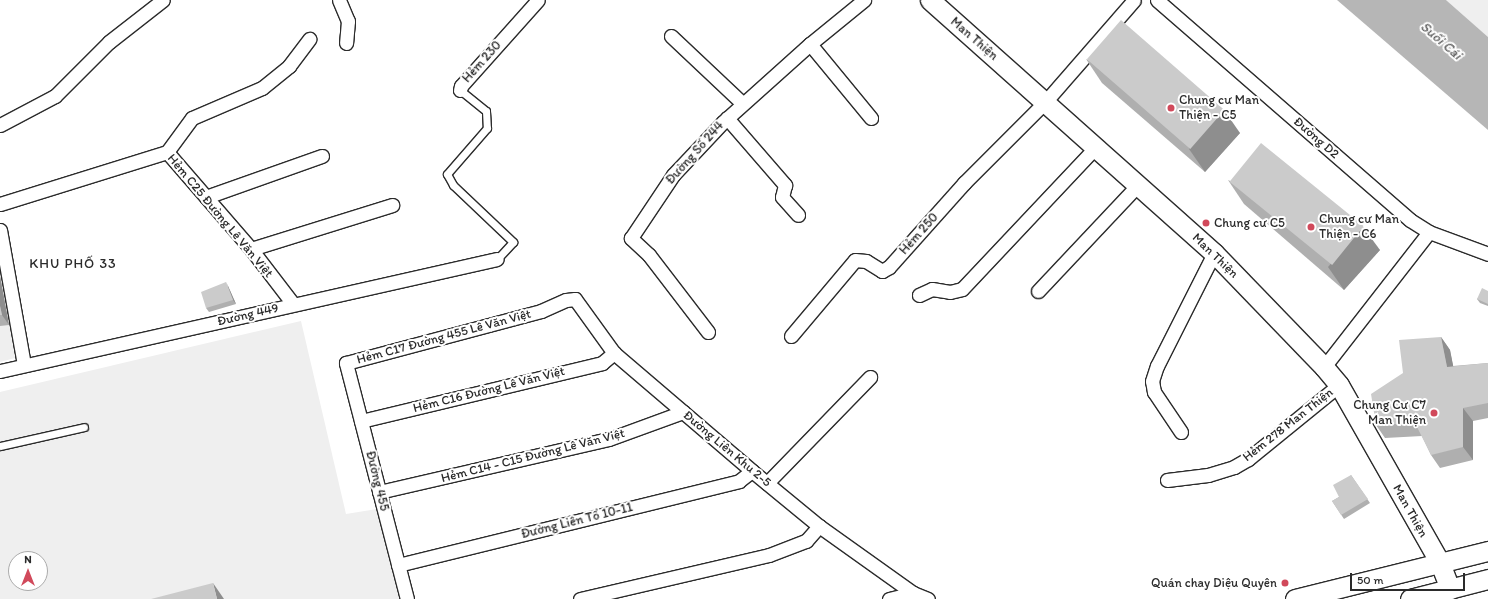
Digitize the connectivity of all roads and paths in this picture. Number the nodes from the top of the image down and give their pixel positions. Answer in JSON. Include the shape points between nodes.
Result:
{"nodes":[{"id":1,"x":164,"y":0,"type":"edge"},
{"id":2,"x":339,"y":0,"type":"edge"},
{"id":3,"x":538,"y":0,"type":"edge"},
{"id":4,"x":864,"y":0,"type":"edge"},
{"id":5,"x":930,"y":0,"type":"edge"},
{"id":6,"x":1134,"y":0,"type":"edge"},
{"id":7,"x":1157,"y":0,"type":"edge"},
{"id":8,"x":671,"y":36,"type":"dead end"},
{"id":9,"x":308,"y":38,"type":"dead end"},
{"id":10,"x":346,"y":43,"type":"dead end"},
{"id":11,"x":810,"y":44,"type":"junction"},
{"id":12,"x":460,"y":90,"type":"joint"},
{"id":13,"x":1045,"y":102,"type":"junction"},
{"id":14,"x":742,"y":103,"type":"junction"},
{"id":15,"x":728,"y":118,"type":"junction"},
{"id":16,"x":871,"y":118,"type":"dead end"},
{"id":17,"x":0,"y":125,"type":"edge"},
{"id":18,"x":1096,"y":147,"type":"junction"},
{"id":19,"x":167,"y":152,"type":"junction"},
{"id":20,"x":322,"y":156,"type":"dead end"},
{"id":21,"x":1138,"y":185,"type":"junction"},
{"id":22,"x":206,"y":197,"type":"junction"},
{"id":23,"x":0,"y":204,"type":"edge"},
{"id":24,"x":392,"y":205,"type":"dead end"},
{"id":25,"x":798,"y":215,"type":"dead end"},
{"id":26,"x":0,"y":230,"type":"edge"},
{"id":27,"x":1428,"y":232,"type":"junction"},
{"id":28,"x":251,"y":249,"type":"junction"},
{"id":29,"x":1214,"y":253,"type":"junction"},
{"id":30,"x":1488,"y":254,"type":"edge"},
{"id":31,"x":497,"y":259,"type":"joint"},
{"id":32,"x":1038,"y":291,"type":"dead end"},
{"id":33,"x":919,"y":295,"type":"dead end"},
{"id":34,"x":293,"y":304,"type":"junction"},
{"id":35,"x":541,"y":311,"type":"joint"},
{"id":36,"x":708,"y":332,"type":"dead end"},
{"id":37,"x":791,"y":336,"type":"dead end"},
{"id":38,"x":614,"y":353,"type":"junction"},
{"id":39,"x":346,"y":363,"type":"joint"},
{"id":40,"x":24,"y":365,"type":"junction"},
{"id":41,"x":1324,"y":367,"type":"junction"},
{"id":42,"x":0,"y":371,"type":"edge"},
{"id":43,"x":870,"y":377,"type":"dead end"},
{"id":44,"x":1339,"y":385,"type":"junction"},
{"id":45,"x":683,"y":412,"type":"junction"},
{"id":46,"x":361,"y":422,"type":"junction"},
{"id":47,"x":84,"y":427,"type":"dead end"},
{"id":48,"x":1181,"y":432,"type":"dead end"},
{"id":49,"x":0,"y":446,"type":"edge"},
{"id":50,"x":752,"y":471,"type":"junction"},
{"id":51,"x":1167,"y":480,"type":"dead end"},
{"id":52,"x":767,"y":483,"type":"junction"},
{"id":53,"x":379,"y":492,"type":"junction"},
{"id":54,"x":819,"y":526,"type":"junction"},
{"id":55,"x":1488,"y":551,"type":"edge"},
{"id":56,"x":1440,"y":563,"type":"junction"},
{"id":57,"x":398,"y":565,"type":"junction"},
{"id":58,"x":1488,"y":579,"type":"edge"},
{"id":59,"x":1450,"y":589,"type":"junction"},
{"id":60,"x":913,"y":594,"type":"junction"},
{"id":61,"x":407,"y":599,"type":"edge"},
{"id":62,"x":580,"y":599,"type":"edge"},
{"id":63,"x":889,"y":599,"type":"edge"},
{"id":64,"x":928,"y":599,"type":"edge"},
{"id":65,"x":1295,"y":599,"type":"edge"},
{"id":66,"x":1410,"y":599,"type":"edge"}],
"edges":[{"from":1,"to":17,"type":"street","via":[[109,42],[55,96]]},
{"from":2,"to":10,"type":"street","via":[[348,21]]},
{"from":3,"to":12,"type":"street","name":"Hẻm 230"},
{"from":4,"to":11,"type":"street","name":"Đường Số 244"},
{"from":5,"to":13,"type":"street","name":"Man Thiện"},
{"from":6,"to":13,"type":"street"},
{"from":7,"to":27,"type":"street","name":"Đường D2"},
{"from":8,"to":14,"type":"street"},
{"from":9,"to":19,"type":"street","via":[[289,66],[262,88],[192,118]]},
{"from":11,"to":14,"type":"street","name":"Đường Số 244"},
{"from":11,"to":16,"type":"street"},
{"from":12,"to":31,"type":"lane","name":"Hẻm 230","via":[[486,111],[487,128],[447,174],[453,185],[513,242]]},
{"from":13,"to":18,"type":"street","name":"Man Thiện"},
{"from":13,"to":37,"type":"street","name":"Hẻm 250","via":[[964,183],[889,268],[882,271],[866,261],[855,260]]},
{"from":14,"to":15,"type":"street","name":"Đường Số 244"},
{"from":15,"to":25,"type":"street","via":[[785,185],[782,197]]},
{"from":15,"to":36,"type":"street","name":"Đường Số 244","via":[[673,175],[631,238],[649,255]]},
{"from":18,"to":21,"type":"street","name":"Man Thiện"},
{"from":18,"to":33,"type":"street","via":[[962,289],[950,292],[932,289]]},
{"from":19,"to":22,"type":"street","name":"Hẻm C25 Đường Lê Văn Việt"},
{"from":19,"to":23,"type":"street","name":"Hẻm C25 Đường Lê Văn Việt"},
{"from":20,"to":22,"type":"street"},
{"from":21,"to":29,"type":"street","name":"Man Thiện"},
{"from":21,"to":32,"type":"street"},
{"from":22,"to":28,"type":"street","name":"Hẻm C25 Đường Lê Văn Việt"},
{"from":24,"to":28,"type":"street"},
{"from":26,"to":40,"type":"street"},
{"from":27,"to":30,"type":"street","name":"Đường D2"},
{"from":27,"to":41,"type":"street"},
{"from":28,"to":34,"type":"street","name":"Hẻm C25 Đường Lê Văn Việt"},
{"from":29,"to":41,"type":"street","name":"Man Thiện"},
{"from":29,"to":48,"type":"street","via":[[1157,366],[1152,381],[1154,392]]},
{"from":31,"to":34,"type":"street","name":"Đường 449"},
{"from":34,"to":40,"type":"street","name":"Đường 449"},
{"from":35,"to":38,"type":"street","name":"Đường Liên Khu 2-5","via":[[566,300],[574,300]]},
{"from":35,"to":39,"type":"street","name":"Hẻm C17 Đường 455 Lê Văn Việt"},
{"from":38,"to":45,"type":"street","name":"Đường Liên Khu 2-5"},
{"from":38,"to":46,"type":"street","name":"Hẻm C16 Đường Lê Văn Việt","via":[[602,363]]},
{"from":39,"to":46,"type":"street","name":"Đường 455"},
{"from":40,"to":42,"type":"street","name":"Đường 449"},
{"from":41,"to":44,"type":"street","name":"Man Thiện"},
{"from":43,"to":52,"type":"street"},
{"from":44,"to":51,"type":"street","name":"Hẻm 278 Man Thiện","via":[[1248,459],[1234,467],[1208,475]]},
{"from":44,"to":56,"type":"street","name":"Man Thiện"},
{"from":45,"to":50,"type":"street","name":"Đường Liên Khu 2-5"},
{"from":45,"to":53,"type":"street","name":"Hẻm C14 - C15 Đường Lê Văn Việt","via":[[609,439]]},
{"from":46,"to":53,"type":"street","name":"Đường 455"},
{"from":47,"to":49,"type":"lane"},
{"from":50,"to":52,"type":"street","name":"Đường Liên Khu 2-5"},
{"from":50,"to":57,"type":"street","name":"Đường Liên Tổ 10-11","via":[[739,481]]},
{"from":52,"to":54,"type":"street","name":"Đường Liên Khu 2-5"},
{"from":53,"to":57,"type":"street","name":"Đường 455"},
{"from":54,"to":60,"type":"street","name":"Đường Liên Khu 2-5"},
{"from":54,"to":62,"type":"street","via":[[806,541],[769,555]]},
{"from":55,"to":56,"type":"street"},
{"from":56,"to":59,"type":"street","name":"Man Thiện"},
{"from":56,"to":65,"type":"street"},
{"from":57,"to":61,"type":"street","name":"Đường 455"},
{"from":58,"to":59,"type":"street"},
{"from":59,"to":66,"type":"street"},
{"from":60,"to":63,"type":"street"},
{"from":60,"to":64,"type":"street","name":"Đường Liên Khu 2-5"}]}
